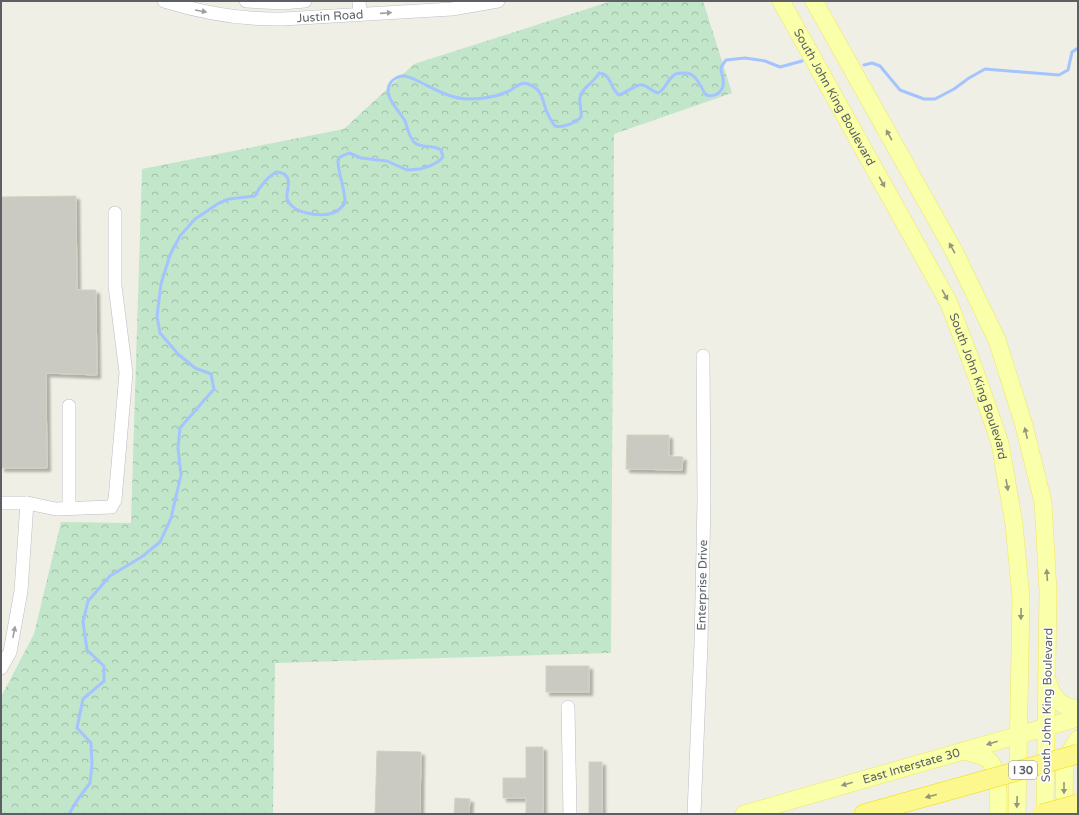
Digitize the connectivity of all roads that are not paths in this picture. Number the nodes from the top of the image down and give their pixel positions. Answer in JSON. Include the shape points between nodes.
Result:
{"nodes":[{"id":1,"x":164,"y":1,"type":"edge"},
{"id":2,"x":246,"y":1,"type":"edge"},
{"id":3,"x":305,"y":1,"type":"edge"},
{"id":4,"x":359,"y":1,"type":"edge"},
{"id":5,"x":498,"y":1,"type":"edge"},
{"id":6,"x":781,"y":1,"type":"edge"},
{"id":7,"x":814,"y":1,"type":"edge"},
{"id":8,"x":360,"y":14,"type":"junction"},
{"id":9,"x":115,"y":212,"type":"dead end"},
{"id":10,"x":703,"y":356,"type":"dead end"},
{"id":11,"x":69,"y":406,"type":"dead end"},
{"id":12,"x":27,"y":502,"type":"junction"},
{"id":13,"x":1,"y":503,"type":"edge"},
{"id":14,"x":69,"y":508,"type":"junction"},
{"id":15,"x":1,"y":668,"type":"edge"},
{"id":16,"x":1047,"y":678,"type":"junction"},
{"id":17,"x":568,"y":707,"type":"dead end"},
{"id":18,"x":1078,"y":708,"type":"edge"},
{"id":19,"x":1078,"y":718,"type":"edge"},
{"id":20,"x":1047,"y":726,"type":"junction"},
{"id":21,"x":1019,"y":735,"type":"junction"},
{"id":22,"x":1078,"y":739,"type":"edge"},
{"id":23,"x":1078,"y":745,"type":"edge"},
{"id":24,"x":965,"y":751,"type":"junction"},
{"id":25,"x":1078,"y":754,"type":"edge"},
{"id":26,"x":1002,"y":776,"type":"junction"},
{"id":27,"x":1078,"y":804,"type":"edge"},
{"id":28,"x":1078,"y":813,"type":"edge"},
{"id":29,"x":570,"y":814,"type":"edge"},
{"id":30,"x":694,"y":814,"type":"edge"},
{"id":31,"x":744,"y":814,"type":"edge"},
{"id":32,"x":864,"y":814,"type":"edge"},
{"id":33,"x":998,"y":814,"type":"edge"},
{"id":34,"x":1017,"y":814,"type":"edge"},
{"id":35,"x":1044,"y":814,"type":"edge"},
{"id":36,"x":1069,"y":814,"type":"edge"},
{"id":37,"x":1075,"y":814,"type":"edge"}],
"edges":[{"from":1,"to":8,"type":"street","name":"Justin Road","one_way":true,"via":[[190,9],[257,20]]},
{"from":2,"to":3,"type":"street","name":"Justin Road"},
{"from":4,"to":8,"type":"street"},
{"from":8,"to":5,"type":"street","name":"Justin Road","one_way":true,"via":[[452,9]]},
{"from":6,"to":21,"type":"main road","name":"South John King Boulevard","one_way":true,"via":[[949,303],[978,377],[997,436],[1014,524],[1021,598]]},
{"from":16,"to":7,"type":"main road","name":"South John King Boulevard","one_way":true,"via":[[1048,590],[1042,502],[1023,422],[997,340],[955,253]]},
{"from":9,"to":14,"type":"street","via":[[115,286],[126,373],[115,500],[111,507]]},
{"from":10,"to":30,"type":"street","name":"Enterprise Drive","via":[[704,500]]},
{"from":11,"to":14,"type":"street"},
{"from":12,"to":13,"type":"street"},
{"from":12,"to":14,"type":"street","via":[[56,509]]},
{"from":15,"to":12,"type":"street","one_way":true,"via":[[10,652],[21,591]]},
{"from":16,"to":18,"type":"main road","via":[[1050,691],[1056,699],[1070,709]]},
{"from":16,"to":20,"type":"main road","name":"South John King Boulevard"},
{"from":17,"to":29,"type":"street"},
{"from":19,"to":20,"type":"main road","name":"East Interstate 30"},
{"from":20,"to":21,"type":"main road","name":"East Interstate 30"},
{"from":20,"to":35,"type":"main road","name":"South John King Boulevard"},
{"from":21,"to":24,"type":"main road","name":"East Interstate 30","one_way":true},
{"from":21,"to":34,"type":"main road","name":"South John King Boulevard","one_way":true},
{"from":22,"to":36,"type":"main road","one_way":true,"via":[[1065,760],[1064,794]]},
{"from":23,"to":26,"type":"highway","via":[[1010,766]]},
{"from":24,"to":31,"type":"main road","name":"East Interstate 30","one_way":true},
{"from":24,"to":33,"type":"main road","via":[[987,759],[995,769]]},
{"from":25,"to":26,"type":"highway","number":"I 30","bridge":true},
{"from":26,"to":32,"type":"highway","number":"I 30","one_way":true,"bridge":true},
{"from":27,"to":35,"type":"highway","bridge":true},
{"from":28,"to":37,"type":"highway"}]}
